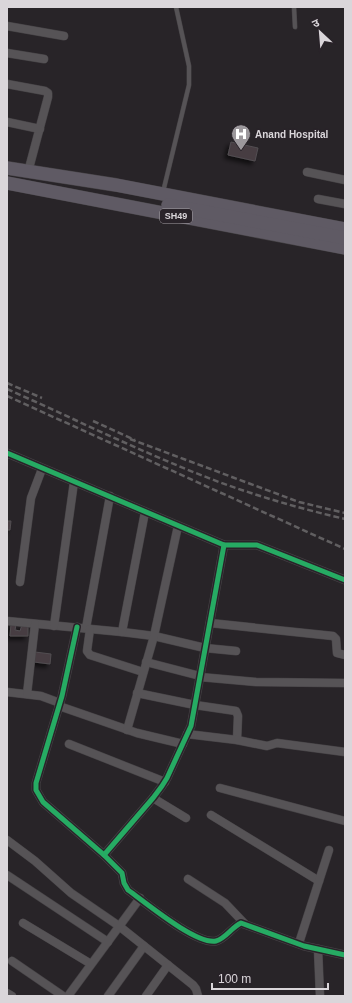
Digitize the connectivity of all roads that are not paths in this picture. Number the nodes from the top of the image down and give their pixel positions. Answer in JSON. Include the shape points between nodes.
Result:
{"nodes":[{"id":1,"x":176,"y":7,"type":"edge"},
{"id":2,"x":294,"y":7,"type":"edge"},
{"id":3,"x":7,"y":26,"type":"edge"},
{"id":4,"x":295,"y":27,"type":"dead end"},
{"id":5,"x":64,"y":36,"type":"dead end"},
{"id":6,"x":7,"y":53,"type":"edge"},
{"id":7,"x":44,"y":59,"type":"dead end"},
{"id":8,"x":7,"y":84,"type":"edge"},
{"id":9,"x":7,"y":122,"type":"edge"},
{"id":10,"x":40,"y":129,"type":"junction"},
{"id":11,"x":9,"y":165,"type":"edge"},
{"id":12,"x":28,"y":172,"type":"junction"},
{"id":13,"x":307,"y":172,"type":"dead end"},
{"id":14,"x":53,"y":176,"type":"junction"},
{"id":15,"x":345,"y":180,"type":"edge"},
{"id":16,"x":7,"y":183,"type":"edge"},
{"id":17,"x":63,"y":187,"type":"junction"},
{"id":18,"x":48,"y":191,"type":"junction"},
{"id":19,"x":163,"y":194,"type":"junction"},
{"id":20,"x":318,"y":199,"type":"dead end"},
{"id":21,"x":345,"y":204,"type":"edge"},
{"id":22,"x":345,"y":228,"type":"edge"},
{"id":23,"x":345,"y":238,"type":"edge"},
{"id":24,"x":345,"y":248,"type":"edge"},
{"id":25,"x":7,"y":453,"type":"edge"},
{"id":26,"x":42,"y":469,"type":"junction"},
{"id":27,"x":74,"y":482,"type":"junction"},
{"id":28,"x":110,"y":496,"type":"junction"},
{"id":29,"x":145,"y":512,"type":"junction"},
{"id":30,"x":178,"y":526,"type":"junction"},
{"id":31,"x":224,"y":545,"type":"junction"},
{"id":32,"x":345,"y":580,"type":"edge"},
{"id":33,"x":20,"y":582,"type":"dead end"},
{"id":34,"x":7,"y":621,"type":"edge"},
{"id":35,"x":210,"y":623,"type":"junction"},
{"id":36,"x":35,"y":624,"type":"junction"},
{"id":37,"x":54,"y":626,"type":"junction"},
{"id":38,"x":77,"y":627,"type":"junction"},
{"id":39,"x":88,"y":628,"type":"junction"},
{"id":40,"x":122,"y":632,"type":"junction"},
{"id":41,"x":154,"y":636,"type":"junction"},
{"id":42,"x":205,"y":648,"type":"junction"},
{"id":43,"x":236,"y":651,"type":"dead end"},
{"id":44,"x":345,"y":654,"type":"edge"},
{"id":45,"x":146,"y":662,"type":"junction"},
{"id":46,"x":143,"y":672,"type":"junction"},
{"id":47,"x":200,"y":677,"type":"junction"},
{"id":48,"x":345,"y":683,"type":"edge"},
{"id":49,"x":7,"y":692,"type":"edge"},
{"id":50,"x":138,"y":692,"type":"junction"},
{"id":51,"x":27,"y":694,"type":"junction"},
{"id":52,"x":60,"y":705,"type":"junction"},
{"id":53,"x":195,"y":705,"type":"junction"},
{"id":54,"x":127,"y":730,"type":"junction"},
{"id":55,"x":187,"y":734,"type":"junction"},
{"id":56,"x":237,"y":740,"type":"junction"},
{"id":57,"x":69,"y":744,"type":"dead end"},
{"id":58,"x":183,"y":744,"type":"junction"},
{"id":59,"x":345,"y":752,"type":"edge"},
{"id":60,"x":165,"y":782,"type":"junction"},
{"id":61,"x":220,"y":788,"type":"dead end"},
{"id":62,"x":153,"y":798,"type":"junction"},
{"id":63,"x":211,"y":815,"type":"dead end"},
{"id":64,"x":186,"y":818,"type":"dead end"},
{"id":65,"x":345,"y":821,"type":"edge"},
{"id":66,"x":7,"y":840,"type":"edge"},
{"id":67,"x":329,"y":850,"type":"dead end"},
{"id":68,"x":104,"y":855,"type":"junction"},
{"id":69,"x":7,"y":875,"type":"edge"},
{"id":70,"x":188,"y":879,"type":"dead end"},
{"id":71,"x":319,"y":882,"type":"junction"},
{"id":72,"x":140,"y":898,"type":"junction"},
{"id":73,"x":122,"y":922,"type":"junction"},
{"id":74,"x":23,"y":923,"type":"dead end"},
{"id":75,"x":245,"y":924,"type":"junction"},
{"id":76,"x":108,"y":942,"type":"junction"},
{"id":77,"x":299,"y":944,"type":"junction"},
{"id":78,"x":144,"y":946,"type":"junction"},
{"id":79,"x":318,"y":949,"type":"junction"},
{"id":80,"x":345,"y":955,"type":"edge"},
{"id":81,"x":12,"y":961,"type":"dead end"},
{"id":82,"x":91,"y":964,"type":"junction"},
{"id":83,"x":168,"y":965,"type":"junction"},
{"id":84,"x":7,"y":993,"type":"edge"},
{"id":85,"x":12,"y":996,"type":"edge"},
{"id":86,"x":63,"y":996,"type":"edge"},
{"id":87,"x":68,"y":996,"type":"edge"},
{"id":88,"x":108,"y":996,"type":"edge"},
{"id":89,"x":146,"y":996,"type":"edge"},
{"id":90,"x":198,"y":996,"type":"edge"},
{"id":91,"x":320,"y":996,"type":"edge"}],
"edges":[{"from":1,"to":19,"type":"lane","via":[[188,66],[189,85]]},
{"from":2,"to":4,"type":"lane"},
{"from":3,"to":5,"type":"street"},
{"from":6,"to":7,"type":"street"},
{"from":8,"to":10,"type":"street","via":[[45,91],[48,94]]},
{"from":9,"to":10,"type":"street"},
{"from":10,"to":12,"type":"street"},
{"from":11,"to":12,"type":"main road","number":"SH49"},
{"from":12,"to":14,"type":"main road","number":"SH49"},
{"from":13,"to":15,"type":"street"},
{"from":14,"to":17,"type":"main road"},
{"from":14,"to":19,"type":"main road","number":"SH49"},
{"from":16,"to":18,"type":"main road","number":"SH49"},
{"from":17,"to":18,"type":"main road"},
{"from":17,"to":23,"type":"main road","number":"SH49"},
{"from":18,"to":24,"type":"main road","number":"SH49"},
{"from":19,"to":22,"type":"main road","number":"SH49"},
{"from":20,"to":21,"type":"street"},
{"from":25,"to":26,"type":"street"},
{"from":26,"to":27,"type":"street"},
{"from":26,"to":33,"type":"street","via":[[31,498]]},
{"from":27,"to":28,"type":"street"},
{"from":27,"to":37,"type":"street"},
{"from":28,"to":29,"type":"street"},
{"from":28,"to":39,"type":"street"},
{"from":29,"to":30,"type":"street"},
{"from":29,"to":40,"type":"street"},
{"from":30,"to":31,"type":"street"},
{"from":30,"to":41,"type":"street"},
{"from":31,"to":32,"type":"street","via":[[256,545]]},
{"from":31,"to":35,"type":"street"},
{"from":34,"to":36,"type":"street"},
{"from":35,"to":42,"type":"street"},
{"from":35,"to":44,"type":"street","via":[[333,636],[336,639],[337,652]]},
{"from":36,"to":37,"type":"street"},
{"from":36,"to":51,"type":"street"},
{"from":37,"to":38,"type":"street"},
{"from":38,"to":39,"type":"street"},
{"from":38,"to":52,"type":"street"},
{"from":39,"to":40,"type":"street"},
{"from":39,"to":46,"type":"street","via":[[87,651],[90,655]]},
{"from":40,"to":41,"type":"street"},
{"from":41,"to":42,"type":"street"},
{"from":41,"to":45,"type":"street"},
{"from":42,"to":43,"type":"street"},
{"from":42,"to":47,"type":"street"},
{"from":45,"to":46,"type":"street"},
{"from":45,"to":47,"type":"street"},
{"from":46,"to":50,"type":"street"},
{"from":47,"to":48,"type":"street","via":[[256,682]]},
{"from":47,"to":53,"type":"street"},
{"from":49,"to":51,"type":"street"},
{"from":50,"to":53,"type":"street"},
{"from":50,"to":54,"type":"street"},
{"from":51,"to":52,"type":"street","via":[[41,696]]},
{"from":52,"to":54,"type":"street"},
{"from":52,"to":68,"type":"street","via":[[36,790],[44,802]]},
{"from":53,"to":55,"type":"street"},
{"from":53,"to":56,"type":"street","via":[[236,711]]},
{"from":54,"to":58,"type":"street"},
{"from":55,"to":56,"type":"street"},
{"from":55,"to":58,"type":"street"},
{"from":56,"to":59,"type":"street","via":[[267,746],[277,743]]},
{"from":57,"to":60,"type":"street"},
{"from":58,"to":60,"type":"street"},
{"from":60,"to":62,"type":"street"},
{"from":61,"to":65,"type":"street"},
{"from":62,"to":64,"type":"street"},
{"from":62,"to":68,"type":"street"},
{"from":63,"to":71,"type":"street"},
{"from":66,"to":73,"type":"street","via":[[71,893]]},
{"from":67,"to":71,"type":"street"},
{"from":68,"to":72,"type":"street","via":[[122,873],[128,890]]},
{"from":69,"to":76,"type":"street"},
{"from":70,"to":75,"type":"street","via":[[225,903]]},
{"from":71,"to":77,"type":"street"},
{"from":72,"to":73,"type":"street"},
{"from":72,"to":75,"type":"street","via":[[182,930],[210,941],[216,941],[241,923]]},
{"from":73,"to":76,"type":"street"},
{"from":73,"to":78,"type":"street"},
{"from":74,"to":82,"type":"street"},
{"from":75,"to":77,"type":"street"},
{"from":76,"to":82,"type":"street"},
{"from":77,"to":79,"type":"street"},
{"from":78,"to":83,"type":"street"},
{"from":78,"to":88,"type":"street"},
{"from":79,"to":80,"type":"street"},
{"from":79,"to":91,"type":"street"},
{"from":81,"to":86,"type":"street"},
{"from":82,"to":87,"type":"street"},
{"from":83,"to":89,"type":"street"},
{"from":83,"to":90,"type":"street","via":[[193,985]]},
{"from":84,"to":85,"type":"street"}]}
